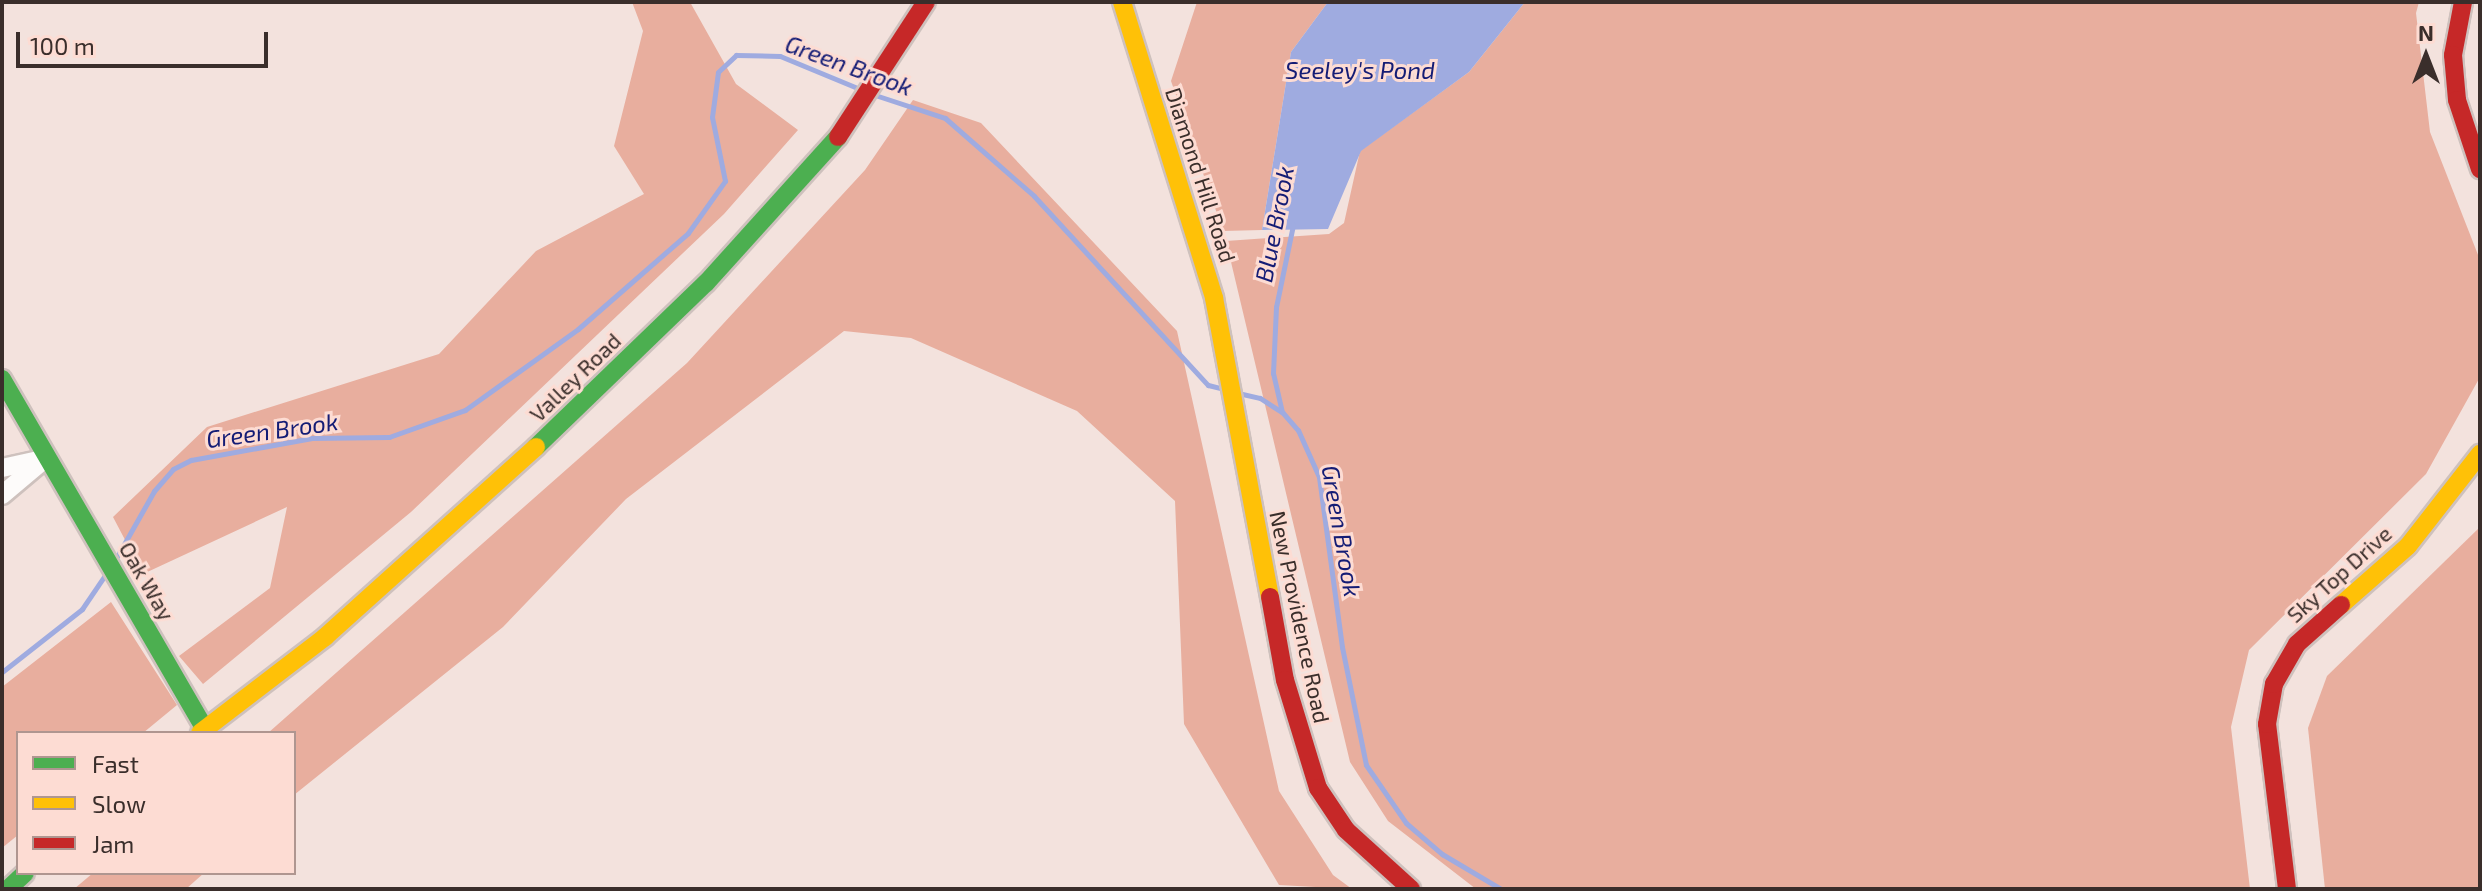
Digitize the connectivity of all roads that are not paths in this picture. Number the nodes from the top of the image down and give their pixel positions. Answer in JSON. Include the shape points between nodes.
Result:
{"nodes":[{"id":1,"x":926,"y":2,"type":"edge"},
{"id":2,"x":1122,"y":2,"type":"edge"},
{"id":3,"x":2463,"y":2,"type":"edge"},
{"id":4,"x":2480,"y":169,"type":"edge"},
{"id":5,"x":1227,"y":364,"type":"joint"},
{"id":6,"x":2,"y":379,"type":"edge"},
{"id":7,"x":2480,"y":454,"type":"edge"},
{"id":8,"x":46,"y":458,"type":"junction"},
{"id":9,"x":2,"y":468,"type":"edge"},
{"id":10,"x":2,"y":495,"type":"edge"},
{"id":11,"x":203,"y":731,"type":"edge"},
{"id":12,"x":23,"y":875,"type":"edge"},
{"id":13,"x":8,"y":889,"type":"edge"},
{"id":14,"x":1411,"y":889,"type":"edge"},
{"id":15,"x":2287,"y":889,"type":"edge"}],
"edges":[{"from":1,"to":11,"type":"main road","name":"Valley Road","via":[[858,112],[706,283],[578,409],[325,637]]},
{"from":2,"to":5,"type":"main road","name":"Diamond Hill Road","via":[[1203,256]]},
{"from":3,"to":4,"type":"main road","via":[[2453,55],[2457,100]]},
{"from":5,"to":14,"type":"main road","name":"New Providence Road","via":[[1301,743],[1318,788],[1346,830]]},
{"from":6,"to":8,"type":"main road","name":"Oak Way"},
{"from":7,"to":15,"type":"main road","name":"Sky Top Drive","via":[[2408,546],[2297,644],[2274,684],[2267,724]]},
{"from":8,"to":9,"type":"street"},
{"from":8,"to":10,"type":"street"},
{"from":8,"to":11,"type":"main road","name":"Oak Way"},
{"from":12,"to":13,"type":"main road"}]}
